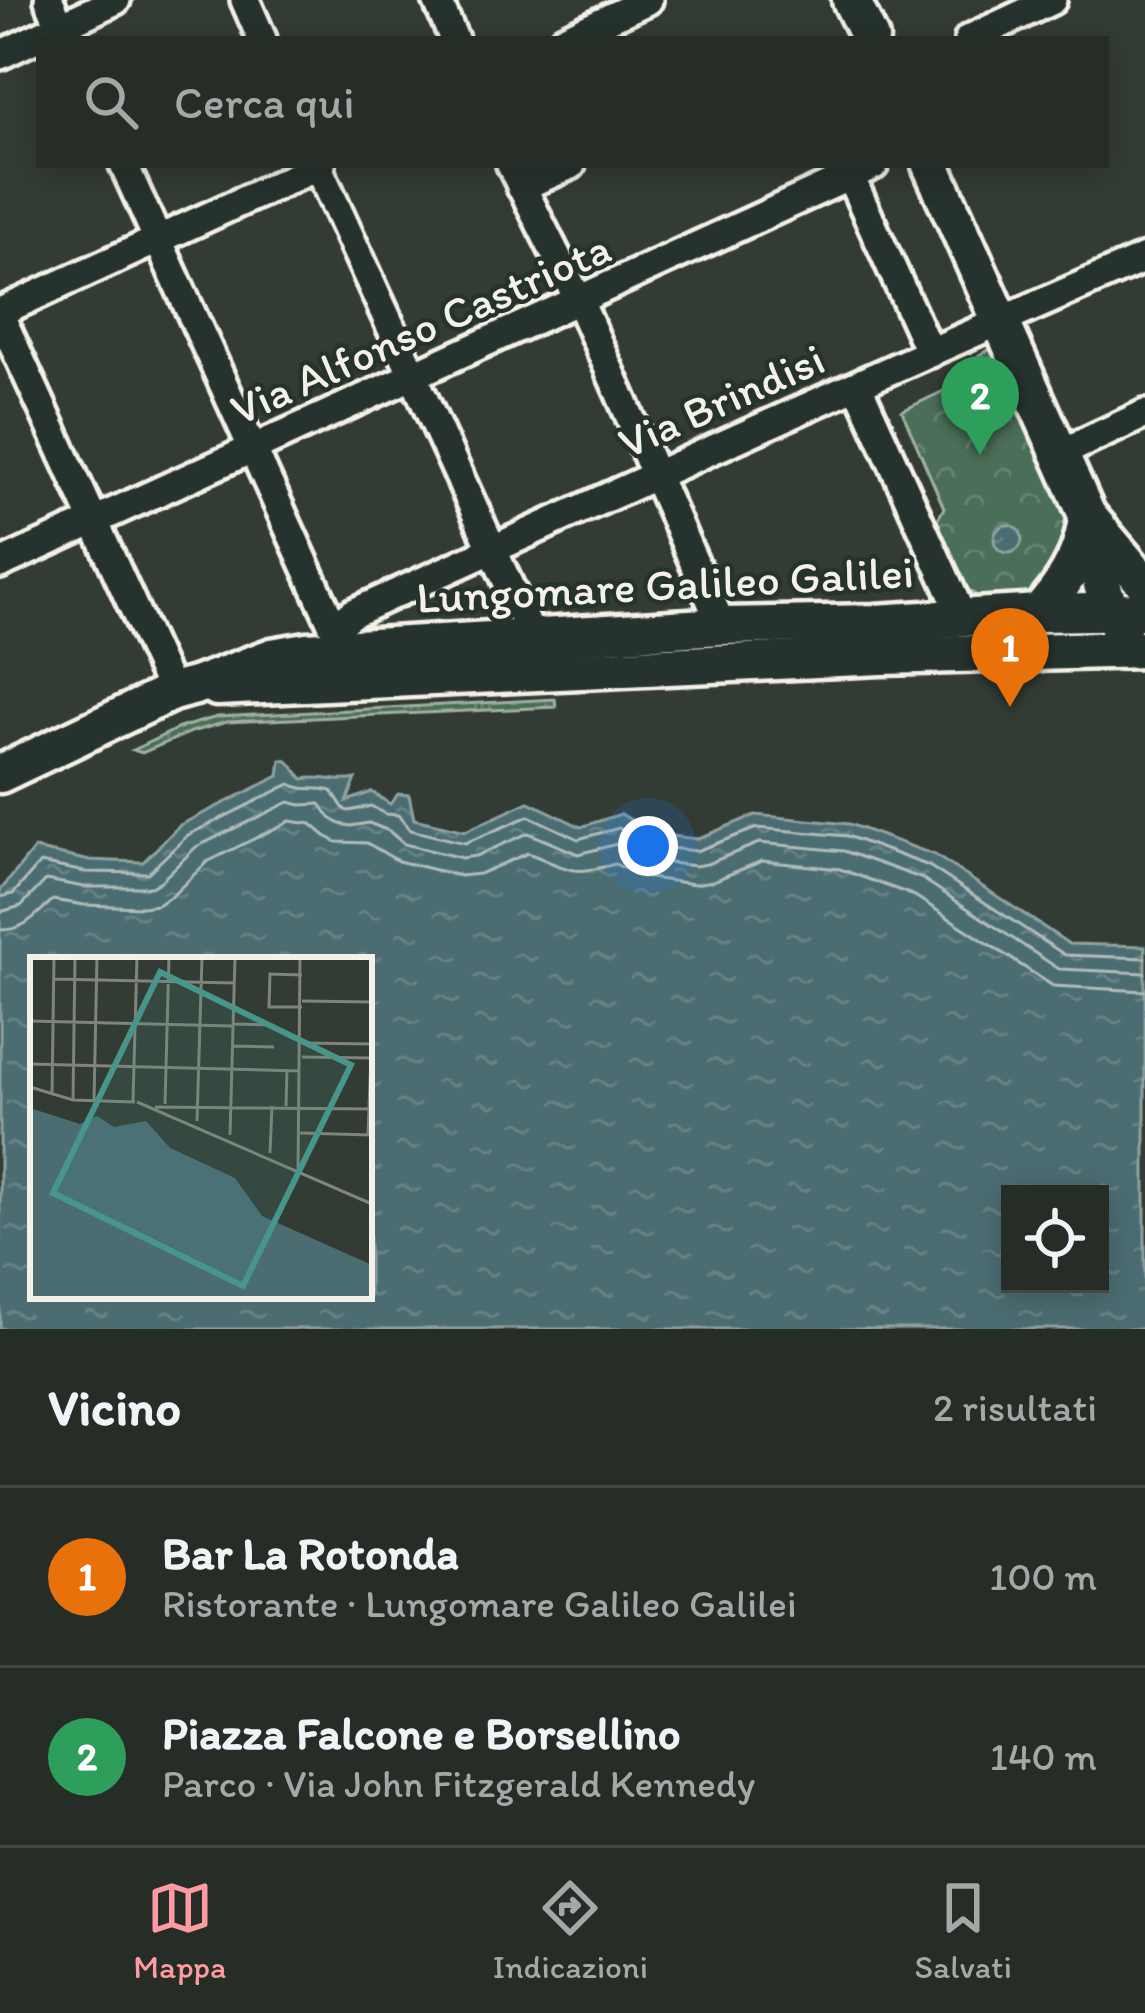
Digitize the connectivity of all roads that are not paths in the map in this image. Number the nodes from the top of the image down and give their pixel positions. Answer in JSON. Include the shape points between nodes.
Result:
{"nodes":[{"id":1,"x":49,"y":0,"type":"edge"},
{"id":2,"x":116,"y":0,"type":"edge"},
{"id":3,"x":245,"y":0,"type":"edge"},
{"id":4,"x":437,"y":0,"type":"edge"},
{"id":5,"x":648,"y":0,"type":"edge"},
{"id":6,"x":1052,"y":0,"type":"edge"},
{"id":7,"x":64,"y":33,"type":"edge"},
{"id":8,"x":261,"y":36,"type":"edge"},
{"id":9,"x":453,"y":36,"type":"edge"},
{"id":10,"x":578,"y":36,"type":"edge"},
{"id":11,"x":975,"y":36,"type":"edge"},
{"id":12,"x":36,"y":43,"type":"edge"},
{"id":13,"x":0,"y":55,"type":"edge"},
{"id":14,"x":125,"y":168,"type":"edge"},
{"id":15,"x":314,"y":168,"type":"edge"},
{"id":16,"x":319,"y":168,"type":"edge"},
{"id":17,"x":557,"y":168,"type":"edge"},
{"id":18,"x":932,"y":168,"type":"edge"},
{"id":19,"x":862,"y":171,"type":"edge"},
{"id":20,"x":516,"y":176,"type":"edge"},
{"id":21,"x":158,"y":239,"type":"junction"},
{"id":22,"x":1145,"y":258,"type":"edge"},
{"id":23,"x":580,"y":303,"type":"junction"},
{"id":24,"x":0,"y":314,"type":"edge"},
{"id":25,"x":1001,"y":320,"type":"junction"},
{"id":26,"x":930,"y":353,"type":"junction"},
{"id":27,"x":413,"y":375,"type":"junction"},
{"id":28,"x":858,"y":386,"type":"junction"},
{"id":29,"x":1145,"y":414,"type":"edge"},
{"id":30,"x":254,"y":448,"type":"junction"},
{"id":31,"x":1060,"y":454,"type":"junction"},
{"id":32,"x":655,"y":473,"type":"junction"},
{"id":33,"x":1088,"y":515,"type":"junction"},
{"id":34,"x":94,"y":522,"type":"junction"},
{"id":35,"x":493,"y":549,"type":"junction"},
{"id":36,"x":0,"y":564,"type":"edge"},
{"id":37,"x":1145,"y":584,"type":"edge"},
{"id":38,"x":1128,"y":612,"type":"edge"},
{"id":39,"x":1039,"y":613,"type":"junction"},
{"id":40,"x":963,"y":618,"type":"junction"},
{"id":41,"x":722,"y":626,"type":"junction"},
{"id":42,"x":334,"y":639,"type":"junction"},
{"id":43,"x":1144,"y":648,"type":"edge"},
{"id":44,"x":534,"y":656,"type":"junction"},
{"id":45,"x":428,"y":660,"type":"junction"},
{"id":46,"x":722,"y":665,"type":"junction"},
{"id":47,"x":247,"y":688,"type":"junction"},
{"id":48,"x":184,"y":689,"type":"junction"},
{"id":49,"x":0,"y":773,"type":"edge"}],
"edges":[{"from":1,"to":7,"type":"street"},
{"from":2,"to":7,"type":"street"},
{"from":3,"to":8,"type":"street"},
{"from":4,"to":9,"type":"street"},
{"from":5,"to":10,"type":"street"},
{"from":6,"to":11,"type":"street"},
{"from":12,"to":13,"type":"street"},
{"from":14,"to":21,"type":"street"},
{"from":15,"to":21,"type":"street"},
{"from":16,"to":27,"type":"street"},
{"from":17,"to":20,"type":"street"},
{"from":18,"to":25,"type":"main road"},
{"from":19,"to":23,"type":"street","name":"Via Alfonso Castriota"},
{"from":19,"to":26,"type":"street"},
{"from":20,"to":23,"type":"street"},
{"from":21,"to":24,"type":"street"},
{"from":21,"to":30,"type":"street"},
{"from":22,"to":25,"type":"street","name":"Via Brindisi"},
{"from":23,"to":27,"type":"street","name":"Via Alfonso Castriota"},
{"from":23,"to":32,"type":"street"},
{"from":24,"to":34,"type":"street"},
{"from":25,"to":26,"type":"street","name":"Via Brindisi"},
{"from":25,"to":31,"type":"main road"},
{"from":26,"to":28,"type":"street","name":"Via Brindisi"},
{"from":27,"to":30,"type":"street","name":"Via Alfonso Castriota"},
{"from":27,"to":35,"type":"street"},
{"from":28,"to":32,"type":"street","name":"Via Brindisi"},
{"from":28,"to":40,"type":"street"},
{"from":29,"to":31,"type":"street"},
{"from":30,"to":34,"type":"street","name":"Via Alfonso Castriota"},
{"from":30,"to":42,"type":"street"},
{"from":31,"to":33,"type":"main road"},
{"from":32,"to":35,"type":"street","name":"Via Brindisi"},
{"from":32,"to":41,"type":"street"},
{"from":33,"to":37,"type":"main road"},
{"from":33,"to":38,"type":"main road","via":[[1093,549]]},
{"from":33,"to":39,"type":"main road","via":[[1077,561]]},
{"from":34,"to":36,"type":"street","name":"Via Alfonso Castriota"},
{"from":34,"to":48,"type":"street"},
{"from":35,"to":42,"type":"street","name":"Via Brindisi","via":[[352,613]]},
{"from":35,"to":44,"type":"street"},
{"from":38,"to":39,"type":"main road","name":"Lungomare Galileo Galilei"},
{"from":38,"to":43,"type":"main road","via":[[1123,632]]},
{"from":39,"to":40,"type":"main road","name":"Lungomare Galileo Galilei"},
{"from":40,"to":41,"type":"main road","name":"Lungomare Galileo Galilei"},
{"from":41,"to":44,"type":"main road","name":"Lungomare Galileo Galilei"},
{"from":41,"to":46,"type":"main road"},
{"from":42,"to":45,"type":"main road","name":"Lungomare Galileo Galilei"},
{"from":42,"to":47,"type":"street","name":"Via Brindisi","via":[[330,660],[279,669]]},
{"from":42,"to":48,"type":"main road","name":"Lungomare Galileo Galilei"},
{"from":43,"to":46,"type":"main road","name":"Lungomare Galileo Galilei"},
{"from":44,"to":45,"type":"main road","name":"Lungomare Galileo Galilei"},
{"from":44,"to":46,"type":"main road","name":"Lungomare Galileo Galilei"},
{"from":45,"to":47,"type":"main road","name":"Lungomare Galileo Galilei"},
{"from":47,"to":48,"type":"main road","name":"Lungomare Galileo Galilei"},
{"from":48,"to":49,"type":"main road","name":"Lungomare Galileo Galilei"}]}
